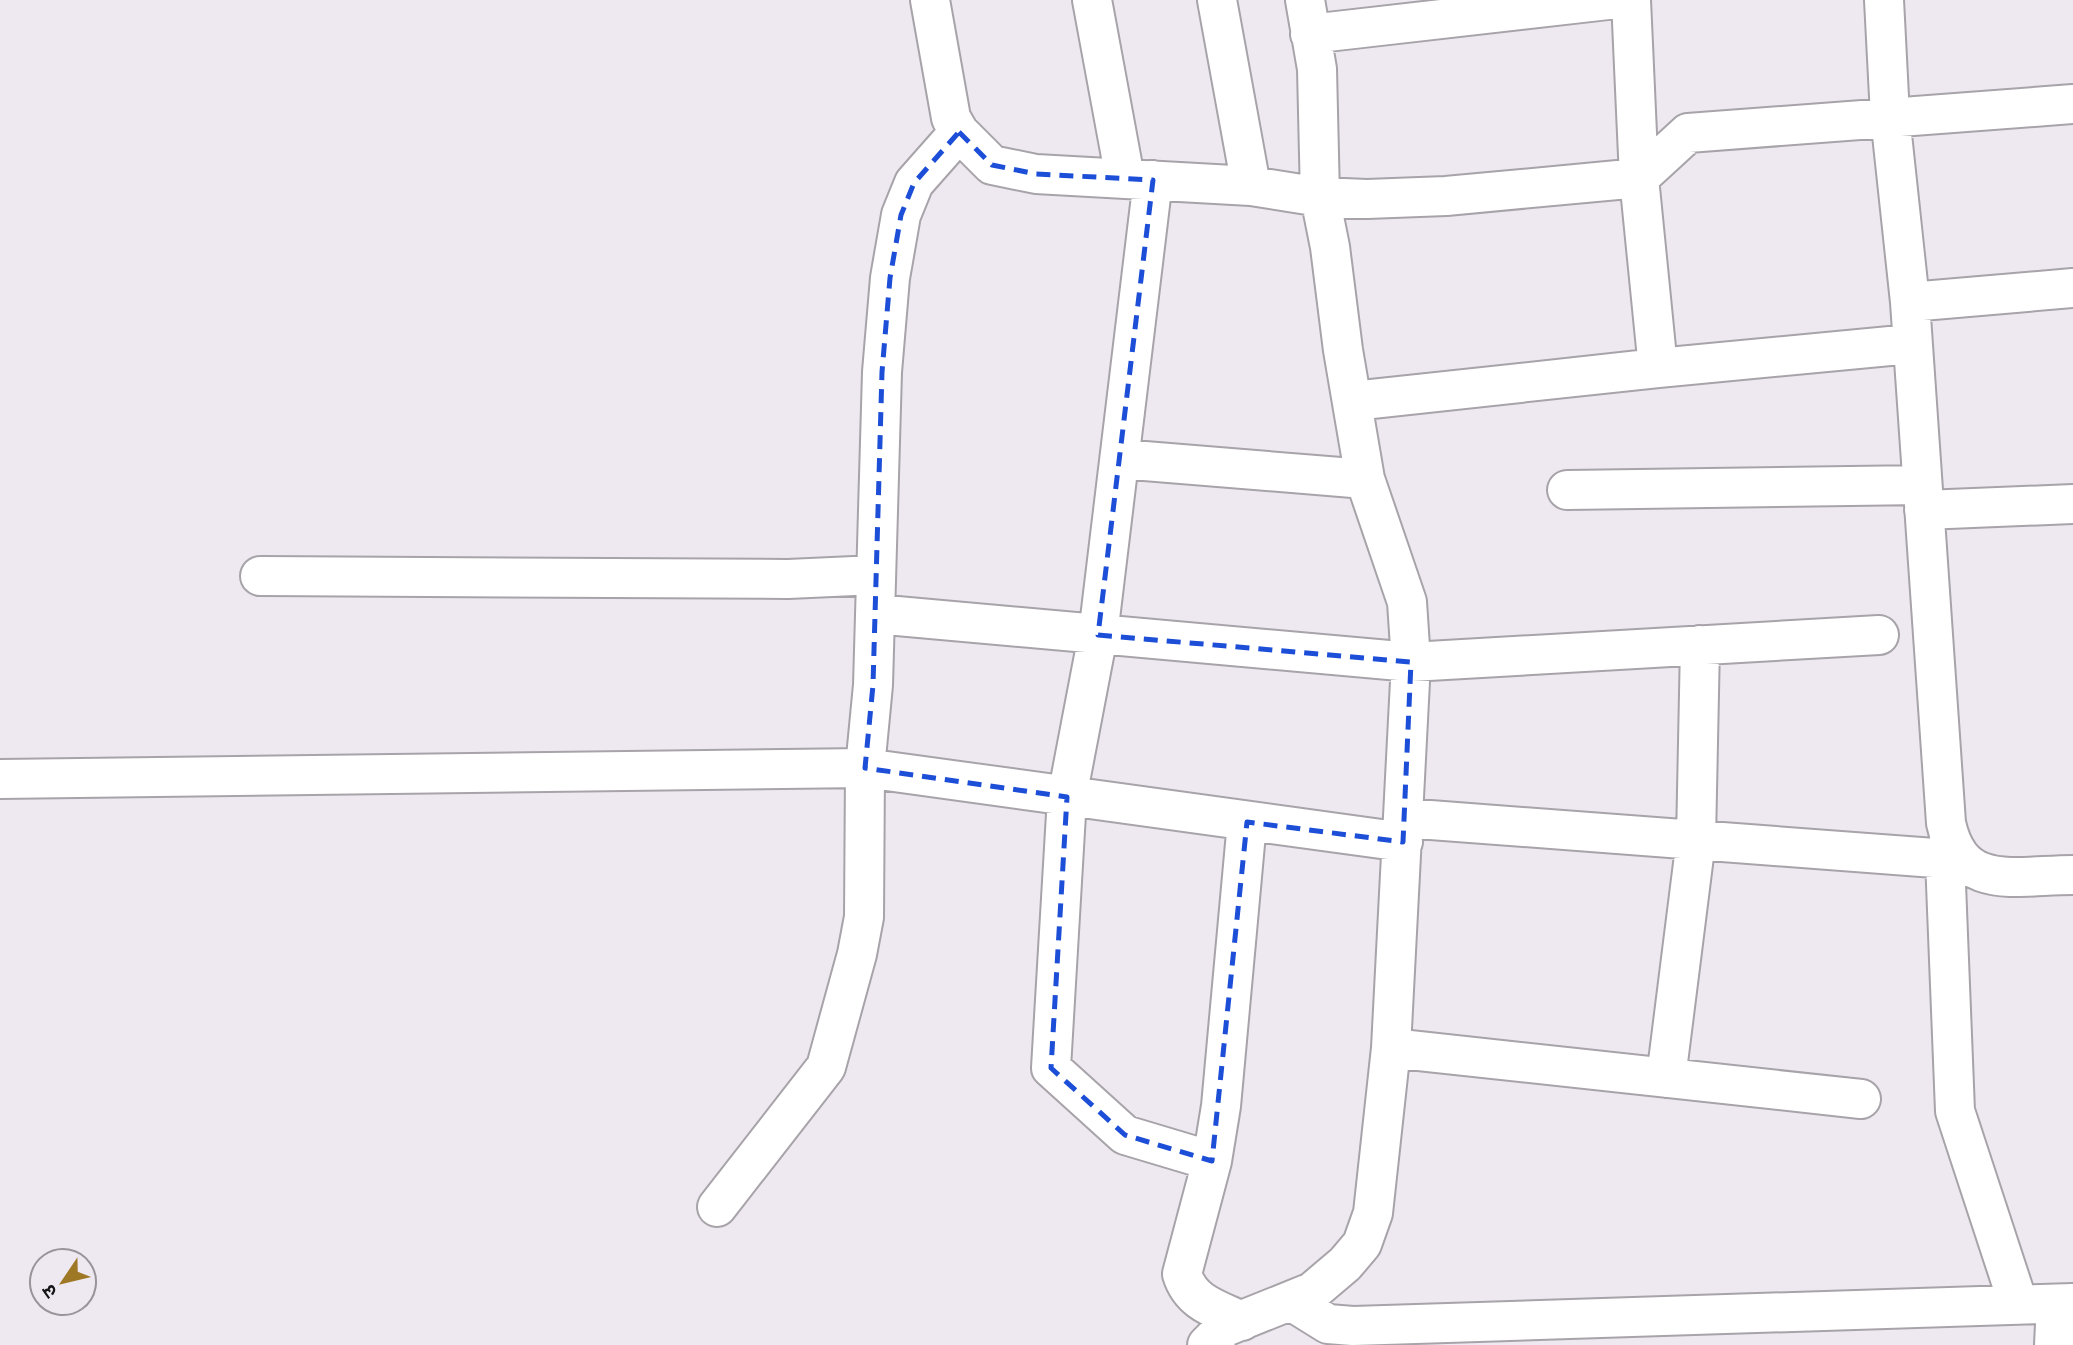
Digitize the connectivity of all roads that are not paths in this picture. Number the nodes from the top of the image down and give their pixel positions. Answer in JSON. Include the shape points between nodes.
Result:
{"nodes":[{"id":1,"x":930,"y":0,"type":"edge"},
{"id":2,"x":1092,"y":0,"type":"edge"},
{"id":3,"x":1217,"y":0,"type":"edge"},
{"id":4,"x":1608,"y":0,"type":"edge"},
{"id":5,"x":1631,"y":0,"type":"edge"},
{"id":6,"x":1884,"y":0,"type":"edge"},
{"id":7,"x":1307,"y":17,"type":"edge"},
{"id":8,"x":2073,"y":104,"type":"edge"},
{"id":9,"x":1890,"y":116,"type":"junction"},
{"id":10,"x":959,"y":132,"type":"junction"},
{"id":11,"x":1639,"y":178,"type":"junction"},
{"id":12,"x":1139,"y":179,"type":"junction"},
{"id":13,"x":1251,"y":186,"type":"junction"},
{"id":14,"x":1320,"y":197,"type":"junction"},
{"id":15,"x":2073,"y":288,"type":"edge"},
{"id":16,"x":1910,"y":302,"type":"junction"},
{"id":17,"x":1911,"y":344,"type":"junction"},
{"id":18,"x":1658,"y":368,"type":"junction"},
{"id":19,"x":1353,"y":401,"type":"junction"},
{"id":20,"x":1120,"y":459,"type":"junction"},
{"id":21,"x":1366,"y":479,"type":"junction"},
{"id":22,"x":1567,"y":491,"type":"dead end"},
{"id":23,"x":1923,"y":497,"type":"junction"},
{"id":24,"x":2073,"y":504,"type":"edge"},
{"id":25,"x":876,"y":575,"type":"junction"},
{"id":26,"x":260,"y":576,"type":"dead end"},
{"id":27,"x":875,"y":614,"type":"junction"},
{"id":28,"x":1098,"y":635,"type":"junction"},
{"id":29,"x":1879,"y":635,"type":"dead end"},
{"id":30,"x":1700,"y":645,"type":"junction"},
{"id":31,"x":1411,"y":662,"type":"junction"},
{"id":32,"x":865,"y":768,"type":"junction"},
{"id":33,"x":0,"y":779,"type":"edge"},
{"id":34,"x":1067,"y":797,"type":"junction"},
{"id":35,"x":1247,"y":822,"type":"junction"},
{"id":36,"x":1403,"y":830,"type":"junction"},
{"id":37,"x":1696,"y":840,"type":"junction"},
{"id":38,"x":1953,"y":860,"type":"junction"},
{"id":39,"x":2073,"y":875,"type":"edge"},
{"id":40,"x":1391,"y":1048,"type":"junction"},
{"id":41,"x":1666,"y":1078,"type":"junction"},
{"id":42,"x":1861,"y":1099,"type":"dead end"},
{"id":43,"x":1212,"y":1161,"type":"junction"},
{"id":44,"x":717,"y":1207,"type":"dead end"},
{"id":45,"x":1291,"y":1301,"type":"junction"},
{"id":46,"x":2018,"y":1303,"type":"junction"},
{"id":47,"x":2064,"y":1304,"type":"edge"},
{"id":48,"x":1684,"y":1330,"type":"edge"},
{"id":49,"x":1226,"y":1335,"type":"edge"},
{"id":50,"x":2054,"y":1345,"type":"edge"}],
"edges":[{"from":1,"to":10,"type":"street","via":[[951,118]]},
{"from":2,"to":12,"type":"street"},
{"from":3,"to":13,"type":"street"},
{"from":4,"to":7,"type":"street"},
{"from":5,"to":11,"type":"street"},
{"from":6,"to":9,"type":"street"},
{"from":7,"to":14,"type":"street","via":[[1317,69]]},
{"from":8,"to":9,"type":"street"},
{"from":9,"to":11,"type":"street","via":[[1688,133]]},
{"from":9,"to":16,"type":"street"},
{"from":10,"to":12,"type":"street","via":[[992,165],[1036,174]]},
{"from":10,"to":25,"type":"street","via":[[914,183],[901,215],[882,372]]},
{"from":11,"to":14,"type":"street","via":[[1446,196]]},
{"from":11,"to":18,"type":"street"},
{"from":12,"to":13,"type":"street"},
{"from":12,"to":20,"type":"street"},
{"from":13,"to":14,"type":"street"},
{"from":14,"to":19,"type":"street"},
{"from":15,"to":16,"type":"street"},
{"from":16,"to":17,"type":"street"},
{"from":17,"to":18,"type":"street"},
{"from":17,"to":23,"type":"street"},
{"from":18,"to":19,"type":"street"},
{"from":19,"to":21,"type":"street"},
{"from":20,"to":21,"type":"street"},
{"from":20,"to":28,"type":"street"},
{"from":21,"to":31,"type":"street","via":[[1408,602]]},
{"from":22,"to":23,"type":"street"},
{"from":23,"to":24,"type":"street"},
{"from":23,"to":38,"type":"street","via":[[1946,822]]},
{"from":25,"to":26,"type":"street","via":[[788,579]]},
{"from":25,"to":27,"type":"street"},
{"from":27,"to":28,"type":"street"},
{"from":27,"to":32,"type":"street"},
{"from":28,"to":31,"type":"street"},
{"from":28,"to":34,"type":"street"},
{"from":29,"to":30,"type":"street"},
{"from":30,"to":31,"type":"street"},
{"from":30,"to":37,"type":"street"},
{"from":31,"to":36,"type":"street"},
{"from":32,"to":33,"type":"street"},
{"from":32,"to":34,"type":"street"},
{"from":32,"to":44,"type":"street","via":[[864,918],[826,1067]]},
{"from":34,"to":35,"type":"street"},
{"from":34,"to":43,"type":"street","via":[[1051,1068],[1125,1135]]},
{"from":35,"to":36,"type":"street"},
{"from":35,"to":43,"type":"street"},
{"from":36,"to":37,"type":"street"},
{"from":36,"to":40,"type":"street"},
{"from":37,"to":38,"type":"street"},
{"from":37,"to":41,"type":"street"},
{"from":38,"to":39,"type":"street","via":[[1981,874]]},
{"from":38,"to":46,"type":"street","via":[[1955,1111]]},
{"from":40,"to":41,"type":"street"},
{"from":40,"to":45,"type":"street","via":[[1373,1213],[1362,1244],[1312,1292]]},
{"from":41,"to":42,"type":"street"},
{"from":43,"to":49,"type":"street","via":[[1182,1275],[1187,1290]]},
{"from":45,"to":48,"type":"street","via":[[1328,1324],[1353,1326]]},
{"from":45,"to":49,"type":"street"},
{"from":46,"to":47,"type":"street"},
{"from":46,"to":48,"type":"street"},
{"from":47,"to":50,"type":"street"}]}
